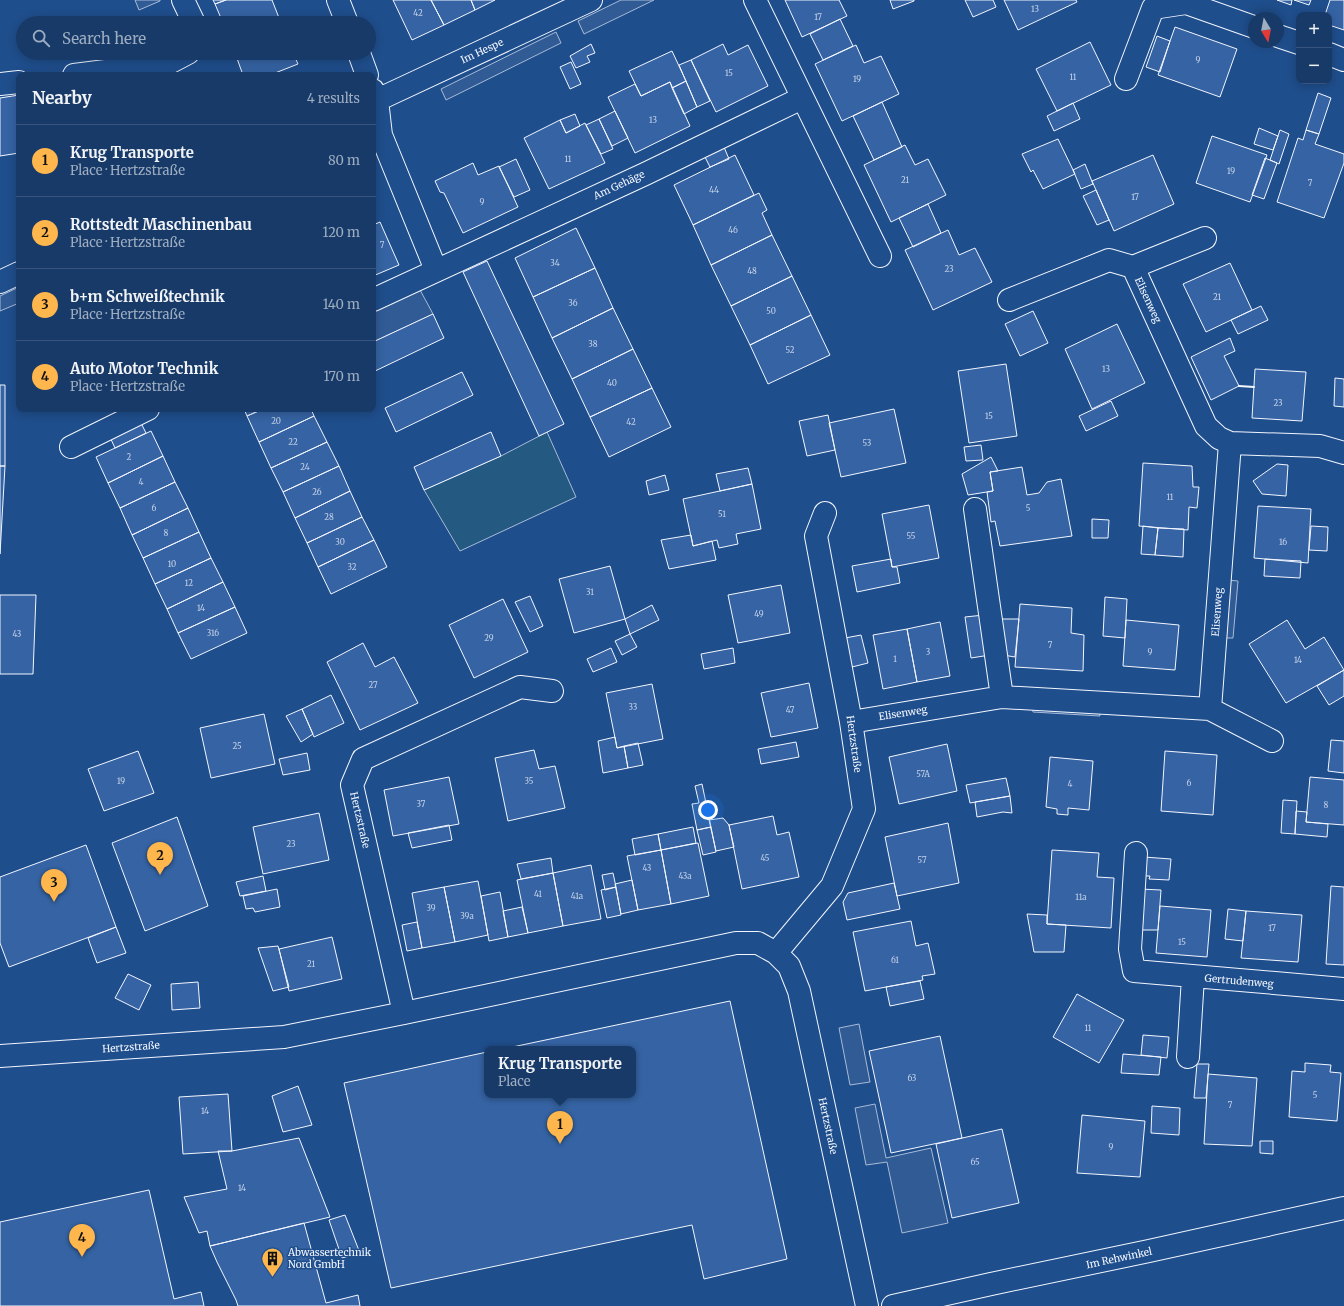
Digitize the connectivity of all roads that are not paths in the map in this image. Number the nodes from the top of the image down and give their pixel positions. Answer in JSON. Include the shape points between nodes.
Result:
{"nodes":[{"id":1,"x":184,"y":0,"type":"edge"},
{"id":2,"x":338,"y":0,"type":"edge"},
{"id":3,"x":591,"y":0,"type":"edge"},
{"id":4,"x":755,"y":0,"type":"edge"},
{"id":5,"x":1186,"y":1,"type":"edge"},
{"id":6,"x":1216,"y":6,"type":"edge"},
{"id":7,"x":191,"y":16,"type":"edge"},
{"id":8,"x":344,"y":16,"type":"edge"},
{"id":9,"x":1248,"y":24,"type":"edge"},
{"id":10,"x":1284,"y":38,"type":"edge"},
{"id":11,"x":1296,"y":42,"type":"edge"},
{"id":12,"x":1332,"y":55,"type":"edge"},
{"id":13,"x":175,"y":60,"type":"edge"},
{"id":14,"x":361,"y":60,"type":"edge"},
{"id":15,"x":1344,"y":60,"type":"edge"},
{"id":16,"x":98,"y":72,"type":"edge"},
{"id":17,"x":366,"y":72,"type":"edge"},
{"id":18,"x":1126,"y":79,"type":"dead end"},
{"id":19,"x":16,"y":82,"type":"edge"},
{"id":20,"x":0,"y":84,"type":"edge"},
{"id":21,"x":376,"y":96,"type":"edge"},
{"id":22,"x":802,"y":98,"type":"junction"},
{"id":23,"x":376,"y":108,"type":"edge"},
{"id":24,"x":1205,"y":238,"type":"dead end"},
{"id":25,"x":880,"y":256,"type":"dead end"},
{"id":26,"x":1133,"y":267,"type":"junction"},
{"id":27,"x":436,"y":270,"type":"junction"},
{"id":28,"x":16,"y":274,"type":"edge"},
{"id":29,"x":0,"y":282,"type":"edge"},
{"id":30,"x":376,"y":299,"type":"edge"},
{"id":31,"x":1009,"y":300,"type":"dead end"},
{"id":32,"x":142,"y":412,"type":"edge"},
{"id":33,"x":1230,"y":443,"type":"junction"},
{"id":34,"x":71,"y":448,"type":"dead end"},
{"id":35,"x":1344,"y":453,"type":"edge"},
{"id":36,"x":975,"y":509,"type":"dead end"},
{"id":37,"x":825,"y":513,"type":"dead end"},
{"id":38,"x":552,"y":691,"type":"dead end"},
{"id":39,"x":1002,"y":697,"type":"junction"},
{"id":40,"x":1210,"y":709,"type":"junction"},
{"id":41,"x":851,"y":722,"type":"junction"},
{"id":42,"x":1272,"y":741,"type":"dead end"},
{"id":43,"x":1136,"y":853,"type":"dead end"},
{"id":44,"x":776,"y":954,"type":"junction"},
{"id":45,"x":1193,"y":977,"type":"junction"},
{"id":46,"x":1344,"y":989,"type":"edge"},
{"id":47,"x":404,"y":1013,"type":"junction"},
{"id":48,"x":0,"y":1056,"type":"edge"},
{"id":49,"x":1188,"y":1057,"type":"dead end"},
{"id":50,"x":1344,"y":1208,"type":"edge"},
{"id":51,"x":867,"y":1306,"type":"edge"},
{"id":52,"x":893,"y":1306,"type":"edge"}],
"edges":[{"from":1,"to":7,"type":"street"},
{"from":2,"to":8,"type":"street"},
{"from":3,"to":21,"type":"street","name":"Im Hespe"},
{"from":4,"to":22,"type":"street"},
{"from":5,"to":6,"type":"street"},
{"from":5,"to":18,"type":"street","via":[[1152,8]]},
{"from":6,"to":9,"type":"street"},
{"from":10,"to":11,"type":"street"},
{"from":12,"to":15,"type":"street"},
{"from":13,"to":16,"type":"street","via":[[169,63]]},
{"from":14,"to":17,"type":"street"},
{"from":19,"to":20,"type":"street"},
{"from":22,"to":25,"type":"street"},
{"from":22,"to":27,"type":"street","name":"Am Gehäge"},
{"from":23,"to":27,"type":"street","via":[[381,135]]},
{"from":24,"to":26,"type":"street"},
{"from":26,"to":31,"type":"street","name":"Elisenweg","via":[[1109,260]]},
{"from":26,"to":33,"type":"street","name":"Elisenweg","via":[[1206,426],[1219,438]]},
{"from":27,"to":30,"type":"street","name":"Am Gehäge"},
{"from":28,"to":29,"type":"street"},
{"from":32,"to":34,"type":"street"},
{"from":33,"to":35,"type":"street","name":"Elisenweg","via":[[1320,446]]},
{"from":33,"to":40,"type":"street","name":"Elisenweg"},
{"from":36,"to":39,"type":"street"},
{"from":37,"to":41,"type":"street","name":"Hertzstraße","via":[[816,536]]},
{"from":38,"to":47,"type":"street","name":"Hertzstraße","via":[[520,687],[363,759],[352,785]]},
{"from":39,"to":40,"type":"street","name":"Elisenweg"},
{"from":39,"to":41,"type":"street","name":"Elisenweg"},
{"from":40,"to":42,"type":"street","name":"Elisenweg"},
{"from":41,"to":44,"type":"street","name":"Hertzstraße","via":[[864,809],[832,886]]},
{"from":43,"to":45,"type":"street","name":"Gertrudenweg","via":[[1130,949],[1134,971]]},
{"from":44,"to":47,"type":"street","name":"Hertzstraße","via":[[758,944],[736,942]]},
{"from":44,"to":51,"type":"street","name":"Hertzstraße","via":[[789,966],[799,992]]},
{"from":45,"to":46,"type":"street","name":"Gertrudenweg"},
{"from":45,"to":49,"type":"street"},
{"from":47,"to":48,"type":"street","name":"Hertzstraße","via":[[284,1036]]},
{"from":50,"to":52,"type":"street","name":"Im Rehwinkel"}]}
